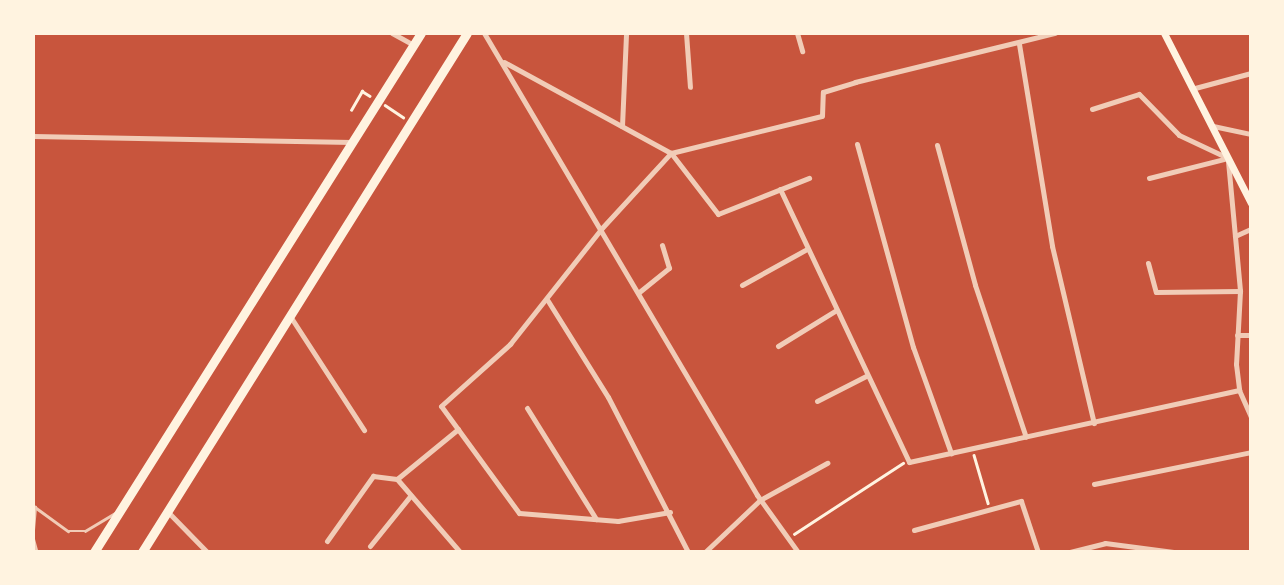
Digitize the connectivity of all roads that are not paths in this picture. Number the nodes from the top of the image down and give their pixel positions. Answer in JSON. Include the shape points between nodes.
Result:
{"nodes":[{"id":1,"x":392,"y":33,"type":"edge"},
{"id":2,"x":421,"y":33,"type":"edge"},
{"id":3,"x":467,"y":33,"type":"edge"},
{"id":4,"x":484,"y":33,"type":"edge"},
{"id":5,"x":626,"y":33,"type":"edge"},
{"id":6,"x":686,"y":33,"type":"edge"},
{"id":7,"x":797,"y":33,"type":"edge"},
{"id":8,"x":1055,"y":33,"type":"edge"},
{"id":9,"x":1164,"y":33,"type":"edge"},
{"id":10,"x":1019,"y":44,"type":"junction"},
{"id":11,"x":414,"y":45,"type":"junction"},
{"id":12,"x":802,"y":51,"type":"dead end"},
{"id":13,"x":504,"y":62,"type":"junction"},
{"id":14,"x":1251,"y":73,"type":"edge"},
{"id":15,"x":690,"y":87,"type":"dead end"},
{"id":16,"x":1195,"y":88,"type":"junction"},
{"id":17,"x":1092,"y":109,"type":"dead end"},
{"id":18,"x":622,"y":126,"type":"junction"},
{"id":19,"x":1213,"y":126,"type":"junction"},
{"id":20,"x":1251,"y":134,"type":"edge"},
{"id":21,"x":33,"y":136,"type":"edge"},
{"id":22,"x":352,"y":142,"type":"junction"},
{"id":23,"x":857,"y":144,"type":"dead end"},
{"id":24,"x":937,"y":145,"type":"dead end"},
{"id":25,"x":671,"y":153,"type":"junction"},
{"id":26,"x":1228,"y":158,"type":"junction"},
{"id":27,"x":809,"y":178,"type":"dead end"},
{"id":28,"x":1149,"y":178,"type":"dead end"},
{"id":29,"x":780,"y":189,"type":"junction"},
{"id":30,"x":1251,"y":204,"type":"edge"},
{"id":31,"x":601,"y":229,"type":"junction"},
{"id":32,"x":1251,"y":229,"type":"edge"},
{"id":33,"x":1235,"y":236,"type":"junction"},
{"id":34,"x":662,"y":245,"type":"dead end"},
{"id":35,"x":807,"y":249,"type":"junction"},
{"id":36,"x":1149,"y":262,"type":"dead end"},
{"id":37,"x":742,"y":285,"type":"dead end"},
{"id":38,"x":1240,"y":291,"type":"junction"},
{"id":39,"x":638,"y":293,"type":"junction"},
{"id":40,"x":548,"y":301,"type":"junction"},
{"id":41,"x":835,"y":311,"type":"junction"},
{"id":42,"x":290,"y":316,"type":"junction"},
{"id":43,"x":1237,"y":335,"type":"junction"},
{"id":44,"x":1251,"y":335,"type":"edge"},
{"id":45,"x":779,"y":346,"type":"dead end"},
{"id":46,"x":866,"y":376,"type":"junction"},
{"id":47,"x":1239,"y":390,"type":"junction"},
{"id":48,"x":817,"y":401,"type":"dead end"},
{"id":49,"x":527,"y":408,"type":"dead end"},
{"id":50,"x":1251,"y":417,"type":"edge"},
{"id":51,"x":1094,"y":423,"type":"junction"},
{"id":52,"x":458,"y":429,"type":"junction"},
{"id":53,"x":364,"y":430,"type":"dead end"},
{"id":54,"x":1026,"y":437,"type":"junction"},
{"id":55,"x":1251,"y":452,"type":"edge"},
{"id":56,"x":951,"y":453,"type":"junction"},
{"id":57,"x":827,"y":463,"type":"dead end"},
{"id":58,"x":397,"y":480,"type":"junction"},
{"id":59,"x":1094,"y":484,"type":"dead end"},
{"id":60,"x":411,"y":495,"type":"junction"},
{"id":61,"x":760,"y":499,"type":"junction"},
{"id":62,"x":122,"y":507,"type":"junction"},
{"id":63,"x":167,"y":511,"type":"junction"},
{"id":64,"x":670,"y":512,"type":"junction"},
{"id":65,"x":596,"y":519,"type":"junction"},
{"id":66,"x":33,"y":530,"type":"edge"},
{"id":67,"x":914,"y":530,"type":"dead end"},
{"id":68,"x":33,"y":537,"type":"edge"},
{"id":69,"x":327,"y":541,"type":"dead end"},
{"id":70,"x":1105,"y":543,"type":"junction"},
{"id":71,"x":370,"y":546,"type":"dead end"},
{"id":72,"x":37,"y":552,"type":"edge"},
{"id":73,"x":94,"y":552,"type":"edge"},
{"id":74,"x":142,"y":552,"type":"edge"},
{"id":75,"x":207,"y":552,"type":"edge"},
{"id":76,"x":460,"y":552,"type":"edge"},
{"id":77,"x":688,"y":552,"type":"edge"},
{"id":78,"x":705,"y":552,"type":"edge"},
{"id":79,"x":799,"y":552,"type":"edge"},
{"id":80,"x":1038,"y":552,"type":"edge"},
{"id":81,"x":1070,"y":552,"type":"edge"},
{"id":82,"x":1107,"y":552,"type":"edge"},
{"id":83,"x":1173,"y":552,"type":"edge"}],
"edges":[{"from":1,"to":11,"type":"street"},
{"from":2,"to":11,"type":"highway"},
{"from":3,"to":42,"type":"highway"},
{"from":4,"to":13,"type":"street"},
{"from":5,"to":18,"type":"street"},
{"from":6,"to":15,"type":"street"},
{"from":7,"to":12,"type":"street"},
{"from":8,"to":10,"type":"street"},
{"from":9,"to":16,"type":"main road"},
{"from":10,"to":25,"type":"street","via":[[823,92],[822,116]]},
{"from":10,"to":51,"type":"street","via":[[1052,246]]},
{"from":11,"to":22,"type":"highway"},
{"from":13,"to":18,"type":"street"},
{"from":13,"to":31,"type":"street"},
{"from":14,"to":16,"type":"street"},
{"from":16,"to":19,"type":"main road"},
{"from":17,"to":26,"type":"street","via":[[1139,94],[1179,135]]},
{"from":18,"to":25,"type":"street"},
{"from":19,"to":20,"type":"street"},
{"from":19,"to":26,"type":"main road"},
{"from":21,"to":22,"type":"street"},
{"from":22,"to":62,"type":"highway"},
{"from":23,"to":56,"type":"street","via":[[913,347]]},
{"from":24,"to":54,"type":"street","via":[[975,285]]},
{"from":25,"to":29,"type":"street","via":[[718,214]]},
{"from":25,"to":31,"type":"street"},
{"from":26,"to":28,"type":"street"},
{"from":26,"to":30,"type":"main road"},
{"from":26,"to":33,"type":"street"},
{"from":27,"to":29,"type":"street"},
{"from":29,"to":35,"type":"street"},
{"from":31,"to":39,"type":"street"},
{"from":31,"to":40,"type":"street"},
{"from":32,"to":33,"type":"street"},
{"from":33,"to":38,"type":"street"},
{"from":34,"to":39,"type":"street","via":[[669,268]]},
{"from":35,"to":37,"type":"street"},
{"from":35,"to":41,"type":"street"},
{"from":36,"to":38,"type":"street","via":[[1156,292]]},
{"from":38,"to":43,"type":"street"},
{"from":39,"to":61,"type":"street"},
{"from":40,"to":52,"type":"street","via":[[510,344],[441,405]]},
{"from":40,"to":64,"type":"street","via":[[608,397]]},
{"from":41,"to":45,"type":"street"},
{"from":41,"to":46,"type":"street"},
{"from":42,"to":53,"type":"street"},
{"from":42,"to":63,"type":"highway"},
{"from":43,"to":44,"type":"street"},
{"from":43,"to":47,"type":"street"},
{"from":46,"to":48,"type":"street"},
{"from":46,"to":56,"type":"street","via":[[909,462]]},
{"from":47,"to":50,"type":"street"},
{"from":47,"to":51,"type":"street"},
{"from":49,"to":65,"type":"street"},
{"from":51,"to":54,"type":"street"},
{"from":52,"to":58,"type":"street"},
{"from":52,"to":65,"type":"street","via":[[519,513]]},
{"from":54,"to":56,"type":"street"},
{"from":55,"to":59,"type":"street"},
{"from":57,"to":61,"type":"street"},
{"from":58,"to":60,"type":"street"},
{"from":58,"to":69,"type":"street","via":[[373,476]]},
{"from":60,"to":71,"type":"street"},
{"from":60,"to":76,"type":"street"},
{"from":61,"to":78,"type":"street"},
{"from":61,"to":79,"type":"street"},
{"from":62,"to":66,"type":"lane","via":[[85,531],[68,531],[35,507]]},
{"from":62,"to":73,"type":"highway"},
{"from":63,"to":74,"type":"highway"},
{"from":63,"to":75,"type":"street"},
{"from":64,"to":65,"type":"street","via":[[618,521]]},
{"from":64,"to":77,"type":"street"},
{"from":67,"to":80,"type":"street","via":[[1021,501]]},
{"from":68,"to":72,"type":"lane"},
{"from":70,"to":81,"type":"street"},
{"from":70,"to":82,"type":"street"},
{"from":70,"to":83,"type":"street"}]}
